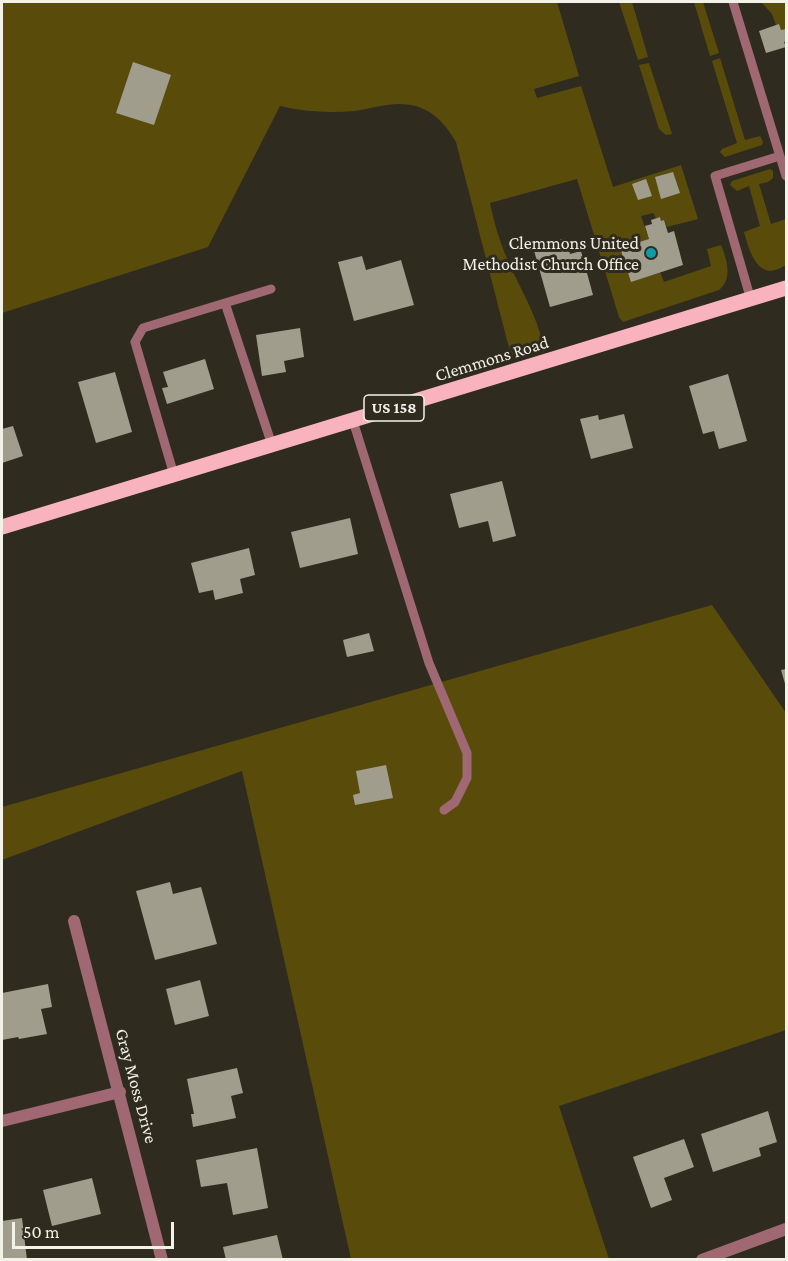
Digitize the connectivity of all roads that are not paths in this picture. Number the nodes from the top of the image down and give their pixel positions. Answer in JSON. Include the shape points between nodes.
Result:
{"nodes":[{"id":1,"x":733,"y":2,"type":"edge"},
{"id":2,"x":780,"y":156,"type":"junction"},
{"id":3,"x":786,"y":176,"type":"edge"},
{"id":4,"x":786,"y":288,"type":"edge"},
{"id":5,"x":272,"y":289,"type":"dead end"},
{"id":6,"x":751,"y":300,"type":"junction"},
{"id":7,"x":225,"y":303,"type":"junction"},
{"id":8,"x":353,"y":421,"type":"junction"},
{"id":9,"x":272,"y":446,"type":"junction"},
{"id":10,"x":174,"y":475,"type":"junction"},
{"id":11,"x":2,"y":527,"type":"edge"},
{"id":12,"x":444,"y":810,"type":"dead end"},
{"id":13,"x":74,"y":921,"type":"dead end"},
{"id":14,"x":120,"y":1092,"type":"junction"},
{"id":15,"x":2,"y":1121,"type":"edge"},
{"id":16,"x":786,"y":1229,"type":"edge"},
{"id":17,"x":727,"y":1255,"type":"edge"},
{"id":18,"x":162,"y":1260,"type":"edge"},
{"id":19,"x":702,"y":1260,"type":"edge"}],
"edges":[{"from":1,"to":2,"type":"lane"},
{"from":2,"to":3,"type":"lane"},
{"from":2,"to":6,"type":"lane","via":[[714,176]]},
{"from":4,"to":6,"type":"main road","name":"Clemmons Road","number":"US 158"},
{"from":5,"to":7,"type":"lane"},
{"from":6,"to":8,"type":"main road","name":"Clemmons Road","number":"US 158"},
{"from":7,"to":9,"type":"lane"},
{"from":7,"to":10,"type":"lane","via":[[143,328],[135,342]]},
{"from":8,"to":9,"type":"main road","name":"Clemmons Road","number":"US 158"},
{"from":8,"to":12,"type":"lane","via":[[429,663],[467,753],[467,778],[455,802]]},
{"from":9,"to":10,"type":"main road","name":"Clemmons Road","number":"US 158"},
{"from":10,"to":11,"type":"main road","name":"Clemmons Road","number":"US 158"},
{"from":13,"to":14,"type":"street","name":"Gray Moss Drive"},
{"from":14,"to":15,"type":"street"},
{"from":14,"to":18,"type":"street","name":"Gray Moss Drive"},
{"from":16,"to":17,"type":"street"},
{"from":17,"to":19,"type":"street"}]}
